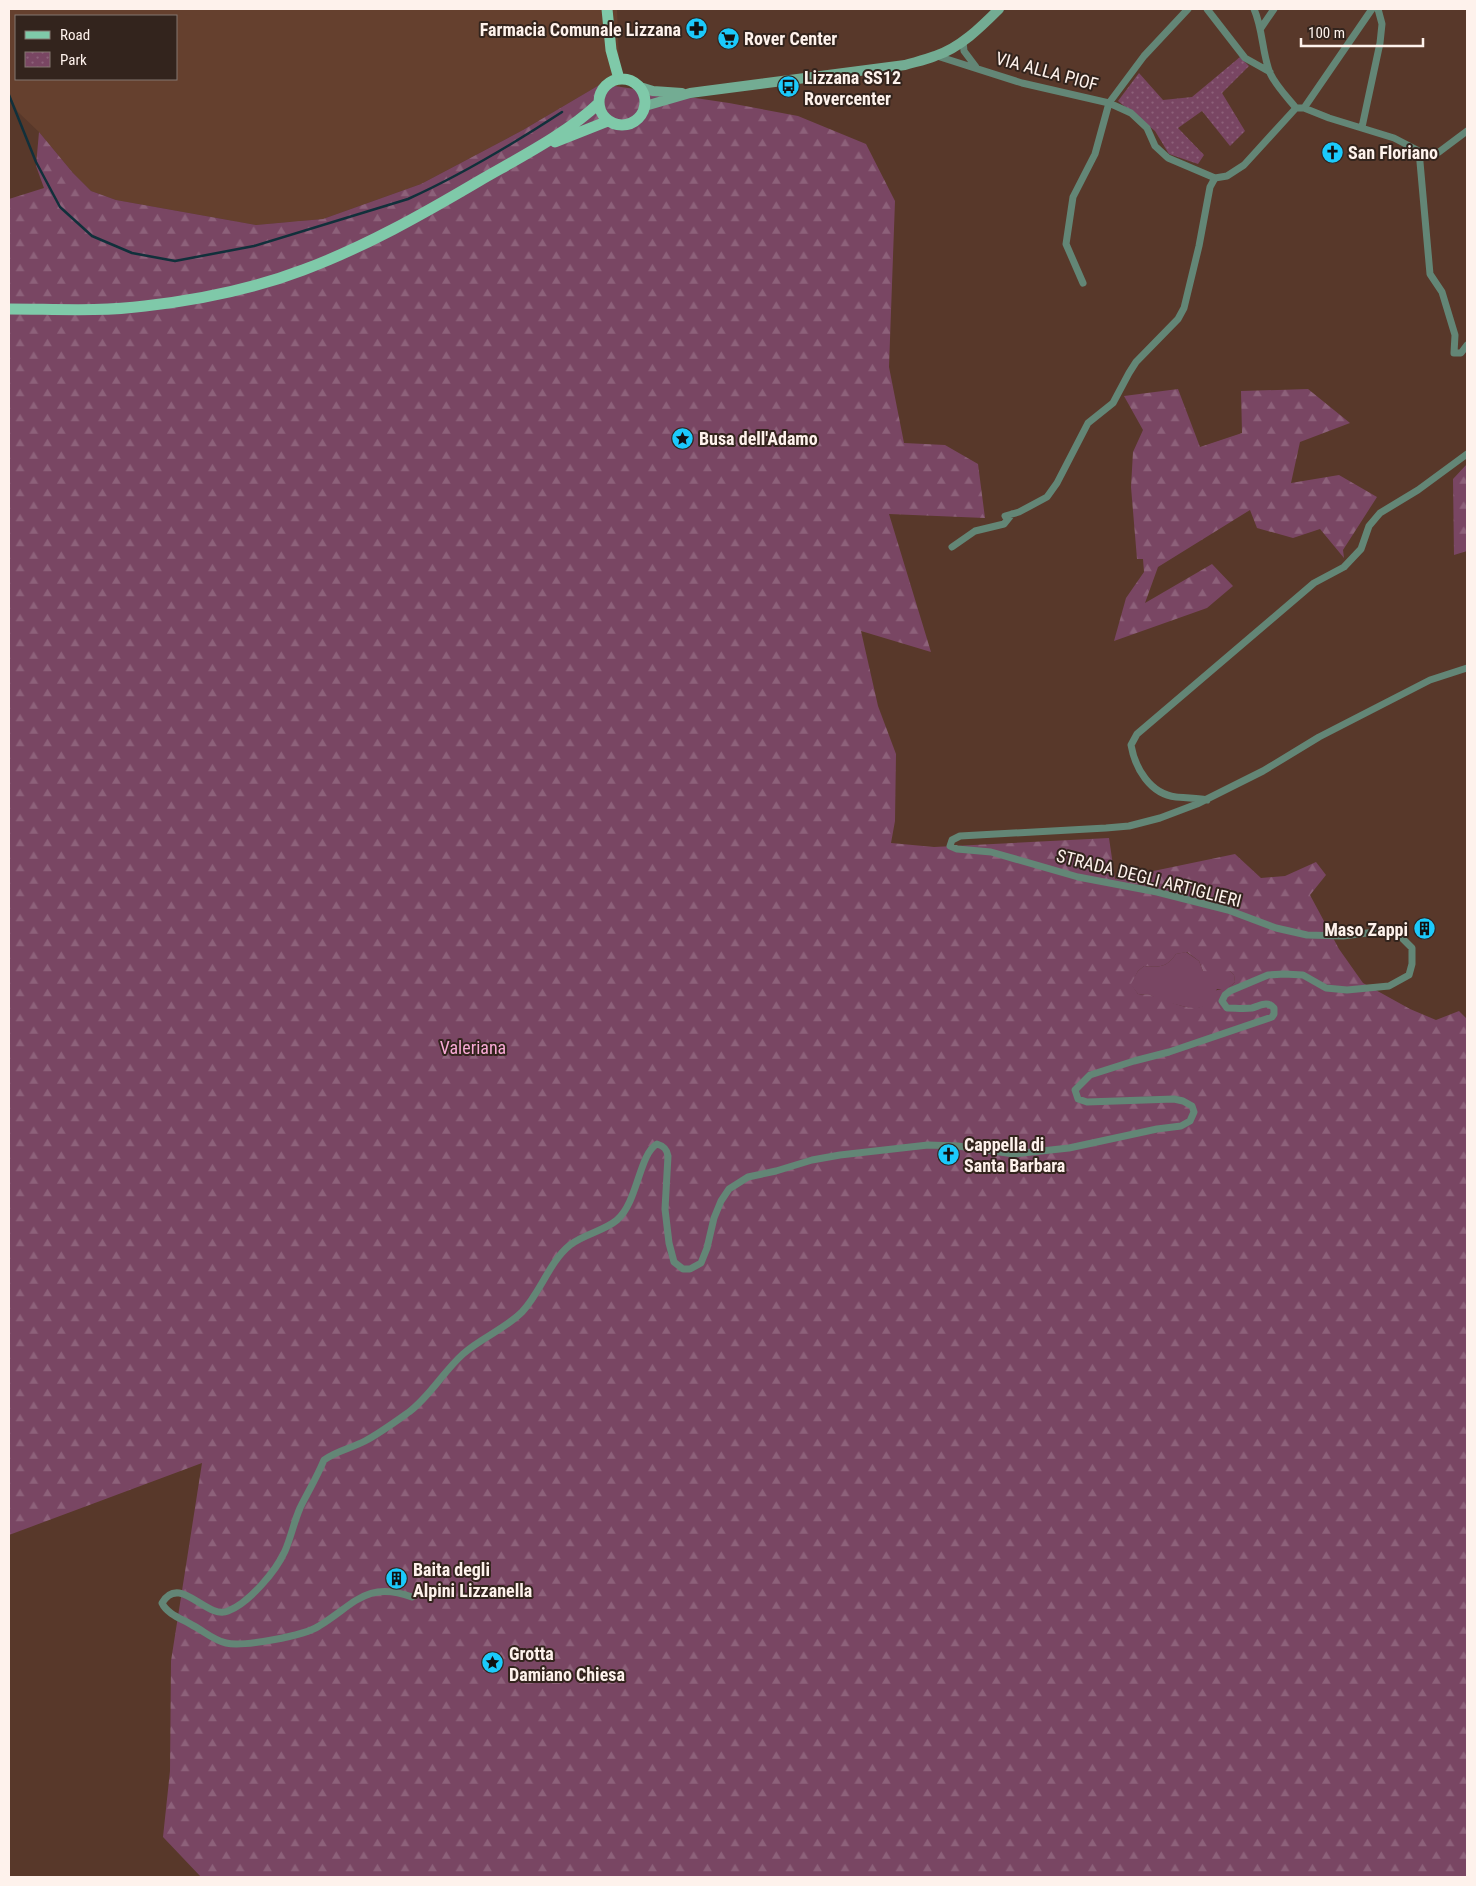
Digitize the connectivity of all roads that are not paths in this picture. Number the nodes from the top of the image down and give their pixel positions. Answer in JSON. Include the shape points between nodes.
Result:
{"nodes":[{"id":1,"x":607,"y":9,"type":"edge"},
{"id":2,"x":999,"y":9,"type":"edge"},
{"id":3,"x":1188,"y":9,"type":"edge"},
{"id":4,"x":1207,"y":9,"type":"edge"},
{"id":5,"x":1254,"y":9,"type":"edge"},
{"id":6,"x":1274,"y":9,"type":"edge"},
{"id":7,"x":1372,"y":9,"type":"edge"},
{"id":8,"x":1378,"y":9,"type":"edge"},
{"id":9,"x":1261,"y":28,"type":"junction"},
{"id":10,"x":961,"y":46,"type":"junction"},
{"id":11,"x":937,"y":56,"type":"junction"},
{"id":12,"x":959,"y":62,"type":"junction"},
{"id":13,"x":977,"y":67,"type":"junction"},
{"id":14,"x":1270,"y":72,"type":"junction"},
{"id":15,"x":619,"y":79,"type":"junction"},
{"id":16,"x":640,"y":87,"type":"junction"},
{"id":17,"x":690,"y":93,"type":"junction"},
{"id":18,"x":599,"y":103,"type":"junction"},
{"id":19,"x":1109,"y":103,"type":"junction"},
{"id":20,"x":645,"y":106,"type":"junction"},
{"id":21,"x":1296,"y":108,"type":"junction"},
{"id":22,"x":1304,"y":108,"type":"junction"},
{"id":23,"x":608,"y":121,"type":"junction"},
{"id":24,"x":1362,"y":127,"type":"junction"},
{"id":25,"x":1467,"y":131,"type":"edge"},
{"id":26,"x":1418,"y":151,"type":"junction"},
{"id":27,"x":528,"y":153,"type":"junction"},
{"id":28,"x":1215,"y":178,"type":"junction"},
{"id":29,"x":1083,"y":284,"type":"dead end"},
{"id":30,"x":9,"y":309,"type":"edge"},
{"id":31,"x":1467,"y":345,"type":"edge"},
{"id":32,"x":1467,"y":454,"type":"edge"},
{"id":33,"x":952,"y":547,"type":"dead end"},
{"id":34,"x":1467,"y":668,"type":"edge"},
{"id":35,"x":1208,"y":800,"type":"junction"},
{"id":36,"x":412,"y":1597,"type":"dead end"}],
"edges":[{"from":1,"to":15,"type":"main road","via":[[611,50]]},
{"from":2,"to":10,"type":"main road"},
{"from":3,"to":19,"type":"street","via":[[1144,56]]},
{"from":4,"to":14,"type":"street","via":[[1245,58]]},
{"from":5,"to":9,"type":"street"},
{"from":6,"to":9,"type":"street"},
{"from":7,"to":22,"type":"street"},
{"from":8,"to":24,"type":"street","via":[[1382,24],[1380,43]]},
{"from":9,"to":14,"type":"street"},
{"from":10,"to":11,"type":"main road"},
{"from":10,"to":12,"type":"street","via":[[955,55]]},
{"from":10,"to":13,"type":"street","name":"VIA ALLA PIOF"},
{"from":11,"to":12,"type":"street","name":"VIA ALLA PIOF"},
{"from":11,"to":17,"type":"main road","via":[[904,65]]},
{"from":12,"to":13,"type":"street","name":"VIA ALLA PIOF"},
{"from":13,"to":19,"type":"street","name":"VIA ALLA PIOF","via":[[1022,83]]},
{"from":14,"to":21,"type":"street"},
{"from":15,"to":16,"type":"main road"},
{"from":15,"to":18,"type":"main road","via":[[604,87]]},
{"from":16,"to":17,"type":"main road"},
{"from":16,"to":20,"type":"main road"},
{"from":17,"to":20,"type":"main road"},
{"from":18,"to":23,"type":"main road"},
{"from":18,"to":27,"type":"main road"},
{"from":19,"to":28,"type":"street","name":"VIA ALLA PIOF","via":[[1137,118],[1147,128],[1155,146],[1168,158]]},
{"from":19,"to":29,"type":"street","via":[[1095,154],[1073,198],[1066,244]]},
{"from":20,"to":23,"type":"main road","via":[[638,120],[631,124]]},
{"from":21,"to":22,"type":"street"},
{"from":21,"to":28,"type":"street","via":[[1244,165],[1227,176]]},
{"from":22,"to":24,"type":"street"},
{"from":23,"to":27,"type":"main road"},
{"from":24,"to":26,"type":"street"},
{"from":25,"to":26,"type":"street","via":[[1439,152]]},
{"from":26,"to":31,"type":"street","via":[[1430,274],[1442,292],[1455,335],[1454,353],[1461,353]]},
{"from":27,"to":30,"type":"main road","via":[[416,216],[302,271],[207,297],[143,306]]},
{"from":28,"to":33,"type":"street","via":[[1210,187],[1184,308],[1178,319],[1136,362],[1113,403],[1088,423],[1048,497],[1008,515],[1004,524],[980,529],[962,545]]},
{"from":32,"to":35,"type":"street","via":[[1380,513],[1369,526],[1361,549],[1344,568],[1314,583],[1137,734],[1131,745],[1133,758],[1156,791],[1175,797]]},
{"from":34,"to":35,"type":"street","name":"STRADA DEGLI ARTIGLIERI","via":[[1430,680],[1319,737]]},
{"from":35,"to":36,"type":"street","name":"STRADA DEGLI ARTIGLIERI","via":[[1129,826],[960,836],[952,840],[950,846],[991,852],[1078,878],[1219,907],[1276,928],[1306,935],[1343,936],[1391,930],[1412,948],[1409,975],[1389,986],[1347,990],[1326,988],[1303,975],[1268,975],[1230,991],[1222,1000],[1227,1008],[1272,1005],[1272,1017],[1090,1075],[1075,1090],[1078,1099],[1087,1102],[1183,1101],[1192,1106],[1194,1112],[1190,1121],[1181,1126],[1069,1148],[1014,1154],[928,1144],[812,1160],[748,1177],[729,1190],[721,1201],[701,1263],[686,1269],[674,1262],[669,1243],[665,1209],[667,1150],[657,1144],[649,1151],[628,1206],[617,1220],[572,1244],[555,1262],[522,1313],[464,1353],[436,1387],[410,1411],[365,1441],[324,1460],[295,1521],[285,1551],[248,1599],[226,1612],[212,1611],[186,1594],[171,1594],[162,1603],[170,1613],[215,1639],[234,1643],[270,1640],[307,1631],[318,1627],[343,1608],[382,1590]]}]}
